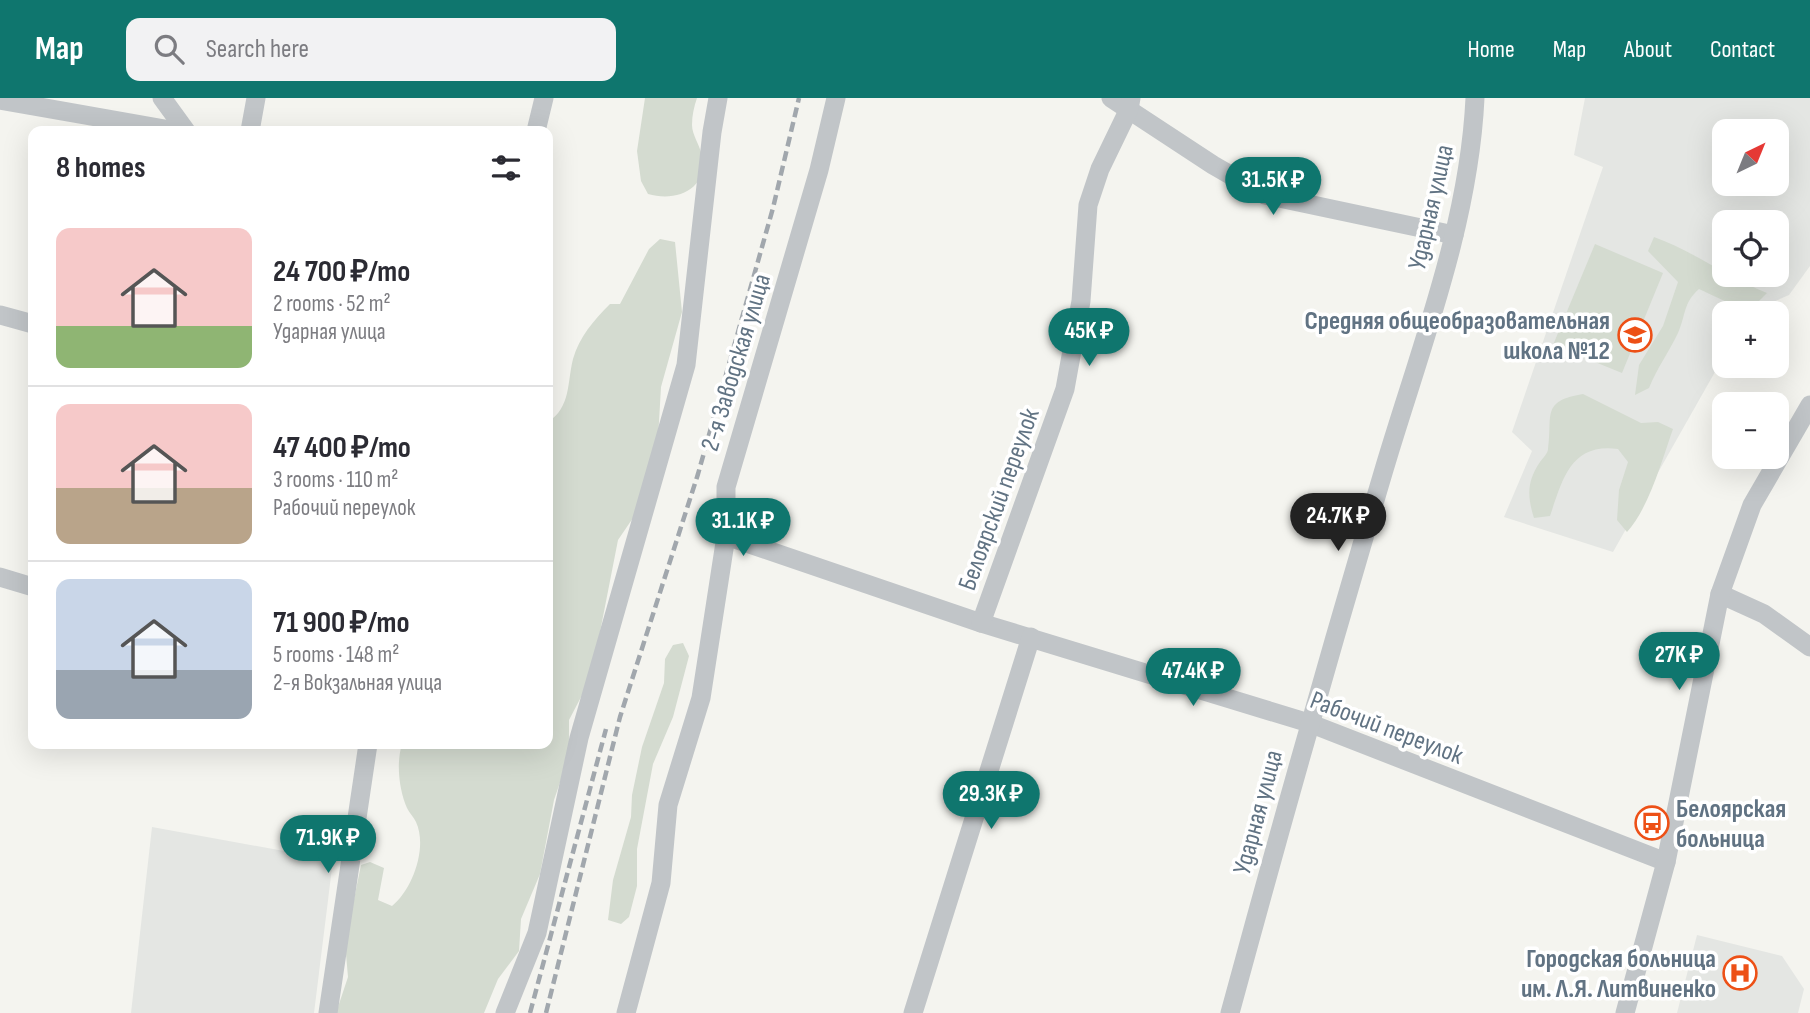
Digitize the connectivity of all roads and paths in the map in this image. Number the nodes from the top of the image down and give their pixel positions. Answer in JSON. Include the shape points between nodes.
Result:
{"nodes":[{"id":1,"x":162,"y":98,"type":"edge"},
{"id":2,"x":256,"y":98,"type":"edge"},
{"id":3,"x":544,"y":98,"type":"edge"},
{"id":4,"x":719,"y":98,"type":"edge"},
{"id":5,"x":836,"y":98,"type":"edge"},
{"id":6,"x":1111,"y":98,"type":"edge"},
{"id":7,"x":1475,"y":98,"type":"edge"},
{"id":8,"x":0,"y":100,"type":"edge"},
{"id":9,"x":1130,"y":104,"type":"edge"},
{"id":10,"x":148,"y":126,"type":"edge"},
{"id":11,"x":182,"y":126,"type":"edge"},
{"id":12,"x":251,"y":126,"type":"edge"},
{"id":13,"x":537,"y":126,"type":"edge"},
{"id":14,"x":1454,"y":235,"type":"junction"},
{"id":15,"x":0,"y":315,"type":"edge"},
{"id":16,"x":28,"y":323,"type":"edge"},
{"id":17,"x":1810,"y":405,"type":"edge"},
{"id":18,"x":726,"y":536,"type":"junction"},
{"id":19,"x":0,"y":577,"type":"edge"},
{"id":20,"x":28,"y":585,"type":"edge"},
{"id":21,"x":1720,"y":594,"type":"junction"},
{"id":22,"x":981,"y":623,"type":"junction"},
{"id":23,"x":1031,"y":637,"type":"junction"},
{"id":24,"x":1810,"y":647,"type":"edge"},
{"id":25,"x":1309,"y":723,"type":"junction"},
{"id":26,"x":367,"y":749,"type":"edge"},
{"id":27,"x":1665,"y":862,"type":"junction"},
{"id":28,"x":328,"y":1013,"type":"edge"},
{"id":29,"x":505,"y":1013,"type":"edge"},
{"id":30,"x":626,"y":1013,"type":"edge"},
{"id":31,"x":913,"y":1013,"type":"edge"},
{"id":32,"x":1230,"y":1013,"type":"edge"},
{"id":33,"x":1625,"y":1013,"type":"edge"}],
"edges":[{"from":1,"to":11,"type":"street"},
{"from":2,"to":12,"type":"street"},
{"from":3,"to":13,"type":"street"},
{"from":4,"to":29,"type":"street","via":[[686,365],[579,738],[537,933]]},
{"from":5,"to":18,"type":"street","name":"2-я Заводская улица","via":[[819,170],[735,447],[726,487]]},
{"from":6,"to":9,"type":"street"},
{"from":7,"to":14,"type":"street","name":"Ударная улица","via":[[1473,142]]},
{"from":8,"to":10,"type":"street"},
{"from":9,"to":14,"type":"street","via":[[1213,165],[1265,194]]},
{"from":9,"to":22,"type":"street","name":"Белоярский переулок","via":[[1088,205],[1081,301],[1065,390]]},
{"from":14,"to":25,"type":"street","name":"Ударная улица"},
{"from":15,"to":16,"type":"street"},
{"from":17,"to":21,"type":"street","via":[[1752,505]]},
{"from":18,"to":22,"type":"street","name":"Рабочий переулок"},
{"from":18,"to":30,"type":"street","name":"2-я Заводская улица","via":[[701,698],[668,806],[661,883]]},
{"from":19,"to":20,"type":"street"},
{"from":21,"to":24,"type":"street","via":[[1764,614]]},
{"from":21,"to":27,"type":"street"},
{"from":22,"to":23,"type":"street","name":"Рабочий переулок"},
{"from":23,"to":25,"type":"street","name":"Рабочий переулок"},
{"from":23,"to":31,"type":"street"},
{"from":25,"to":27,"type":"street","name":"Рабочий переулок"},
{"from":25,"to":32,"type":"street","name":"Ударная улица"},
{"from":26,"to":28,"type":"street"},
{"from":27,"to":33,"type":"street"}]}
